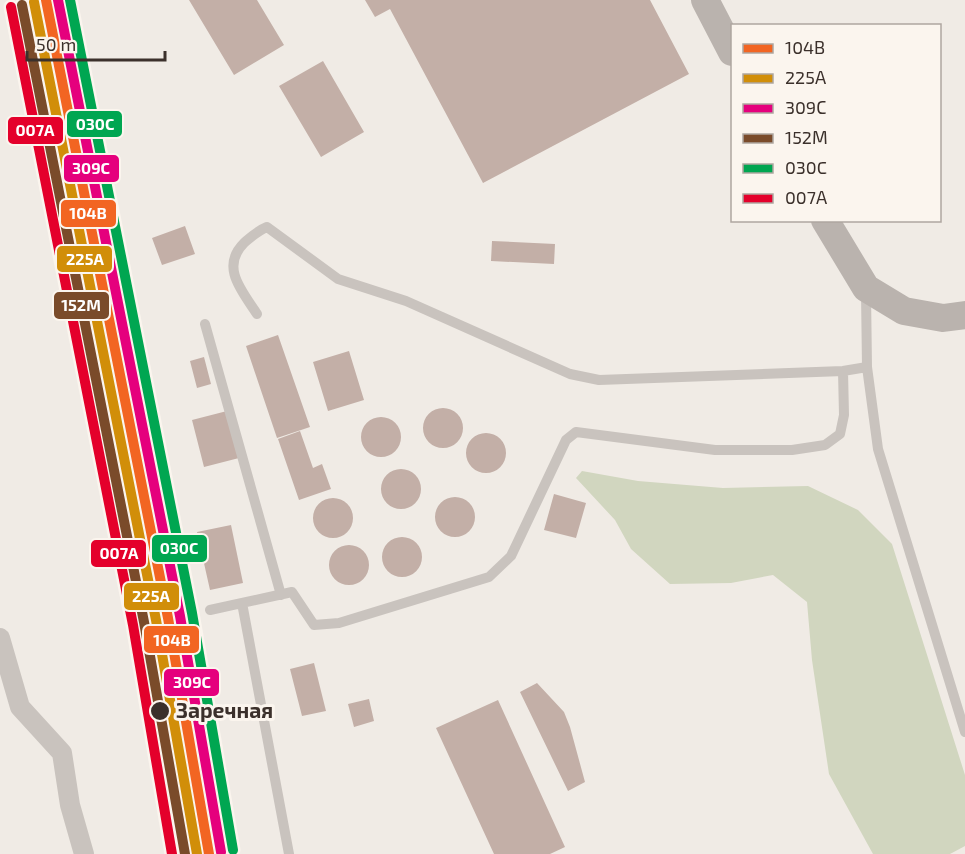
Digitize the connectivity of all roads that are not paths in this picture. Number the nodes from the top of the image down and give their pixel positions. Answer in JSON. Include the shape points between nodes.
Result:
{"nodes":[{"id":1,"x":705,"y":0,"type":"edge"},
{"id":2,"x":731,"y":50,"type":"edge"},
{"id":3,"x":826,"y":222,"type":"edge"},
{"id":4,"x":866,"y":288,"type":"junction"},
{"id":5,"x":257,"y":314,"type":"dead end"},
{"id":6,"x":965,"y":315,"type":"edge"},
{"id":7,"x":205,"y":324,"type":"dead end"},
{"id":8,"x":867,"y":367,"type":"junction"},
{"id":9,"x":843,"y":371,"type":"junction"},
{"id":10,"x":281,"y":595,"type":"junction"},
{"id":11,"x":242,"y":603,"type":"junction"},
{"id":12,"x":210,"y":610,"type":"dead end"},
{"id":13,"x":0,"y":638,"type":"edge"},
{"id":14,"x":962,"y":715,"type":"edge"},
{"id":15,"x":965,"y":732,"type":"edge"},
{"id":16,"x":84,"y":854,"type":"edge"},
{"id":17,"x":289,"y":854,"type":"edge"}],
"edges":[{"from":1,"to":2,"type":"main road"},
{"from":3,"to":4,"type":"main road"},
{"from":4,"to":6,"type":"main road","via":[[903,311],[943,318]]},
{"from":4,"to":8,"type":"lane"},
{"from":5,"to":9,"type":"lane","via":[[238,286],[232,260],[256,232],[267,227],[338,279],[406,301],[570,374],[599,380]]},
{"from":7,"to":10,"type":"lane"},
{"from":8,"to":9,"type":"lane"},
{"from":8,"to":14,"type":"lane","via":[[878,449]]},
{"from":9,"to":10,"type":"lane","via":[[840,434],[825,445],[792,450],[715,450],[576,432],[566,440],[511,556],[489,577],[324,626],[314,624],[292,592]]},
{"from":10,"to":11,"type":"lane"},
{"from":11,"to":12,"type":"lane"},
{"from":11,"to":17,"type":"lane"},
{"from":13,"to":16,"type":"street","via":[[20,707],[62,753],[70,805]]},
{"from":14,"to":15,"type":"lane"}]}
